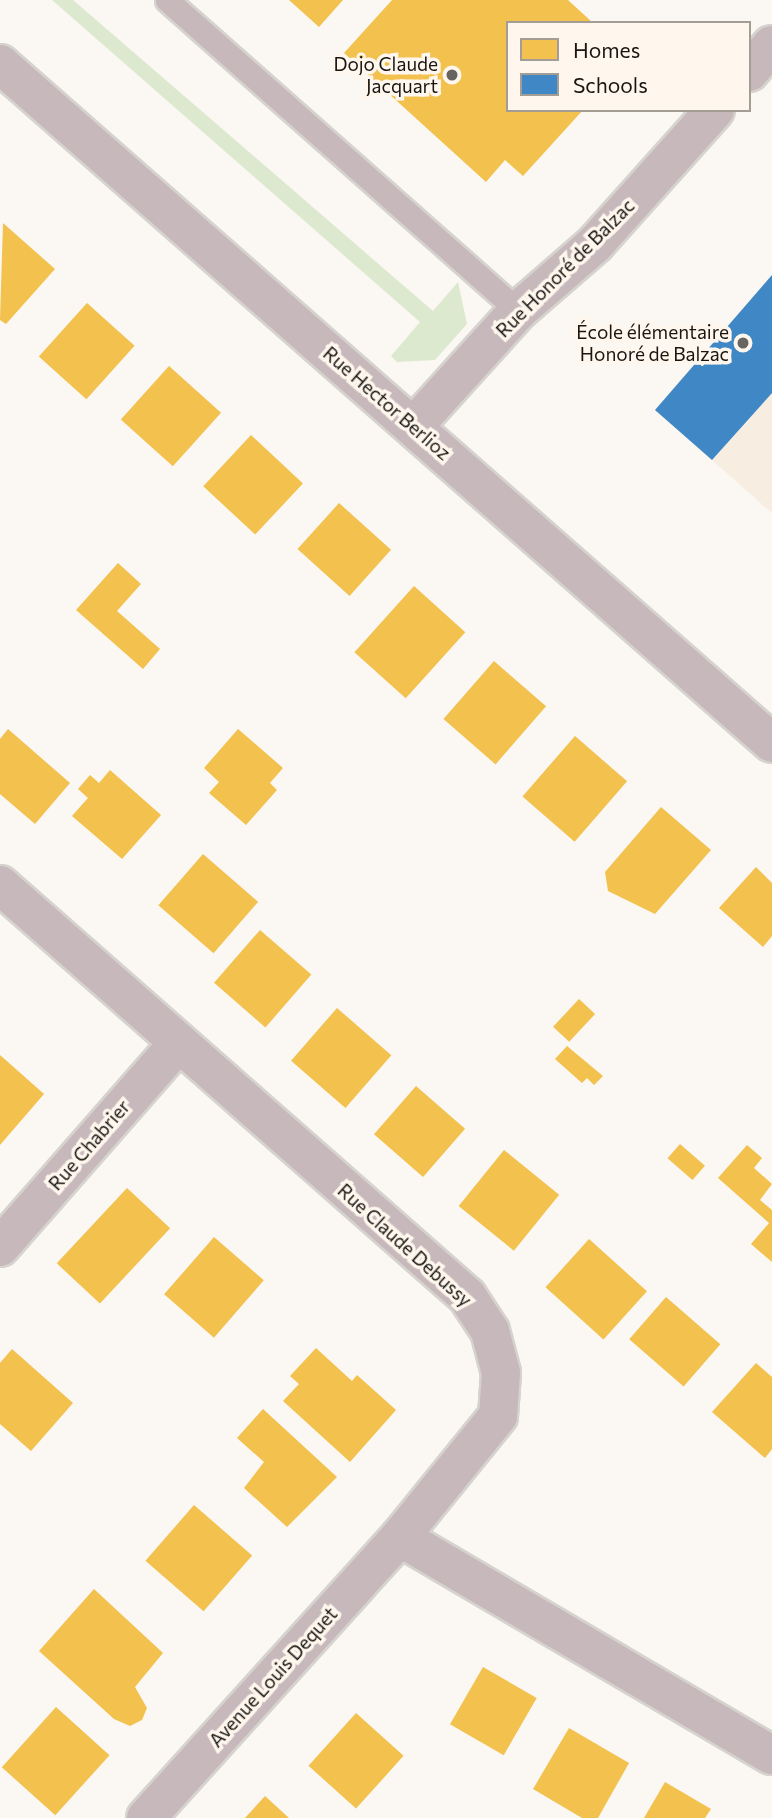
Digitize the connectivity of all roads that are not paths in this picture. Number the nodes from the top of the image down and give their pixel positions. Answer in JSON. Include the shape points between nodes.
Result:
{"nodes":[{"id":1,"x":167,"y":0,"type":"edge"},
{"id":2,"x":772,"y":45,"type":"edge"},
{"id":3,"x":0,"y":64,"type":"edge"},
{"id":4,"x":751,"y":70,"type":"edge"},
{"id":5,"x":713,"y":112,"type":"edge"},
{"id":6,"x":518,"y":311,"type":"junction"},
{"id":7,"x":414,"y":426,"type":"junction"},
{"id":8,"x":772,"y":743,"type":"edge"},
{"id":9,"x":0,"y":885,"type":"edge"},
{"id":10,"x":178,"y":1044,"type":"junction"},
{"id":11,"x":0,"y":1247,"type":"edge"},
{"id":12,"x":400,"y":1537,"type":"junction"},
{"id":13,"x":772,"y":1755,"type":"edge"},
{"id":14,"x":146,"y":1818,"type":"edge"}],
"edges":[{"from":1,"to":6,"type":"lane"},
{"from":2,"to":4,"type":"street"},
{"from":3,"to":7,"type":"street","name":"Rue Hector Berlioz"},
{"from":5,"to":6,"type":"street","name":"Rue Honoré de Balzac","via":[[595,244]]},
{"from":6,"to":7,"type":"street","name":"Rue Honoré de Balzac"},
{"from":7,"to":8,"type":"street","name":"Rue Hector Berlioz"},
{"from":9,"to":10,"type":"street","name":"Rue Claude Debussy"},
{"from":10,"to":11,"type":"street","name":"Rue Chabrier"},
{"from":10,"to":12,"type":"street","name":"Rue Claude Debussy","via":[[467,1296],[490,1331],[501,1373],[498,1416]]},
{"from":12,"to":13,"type":"street"},
{"from":12,"to":14,"type":"street","name":"Avenue Louis Dequet"}]}
